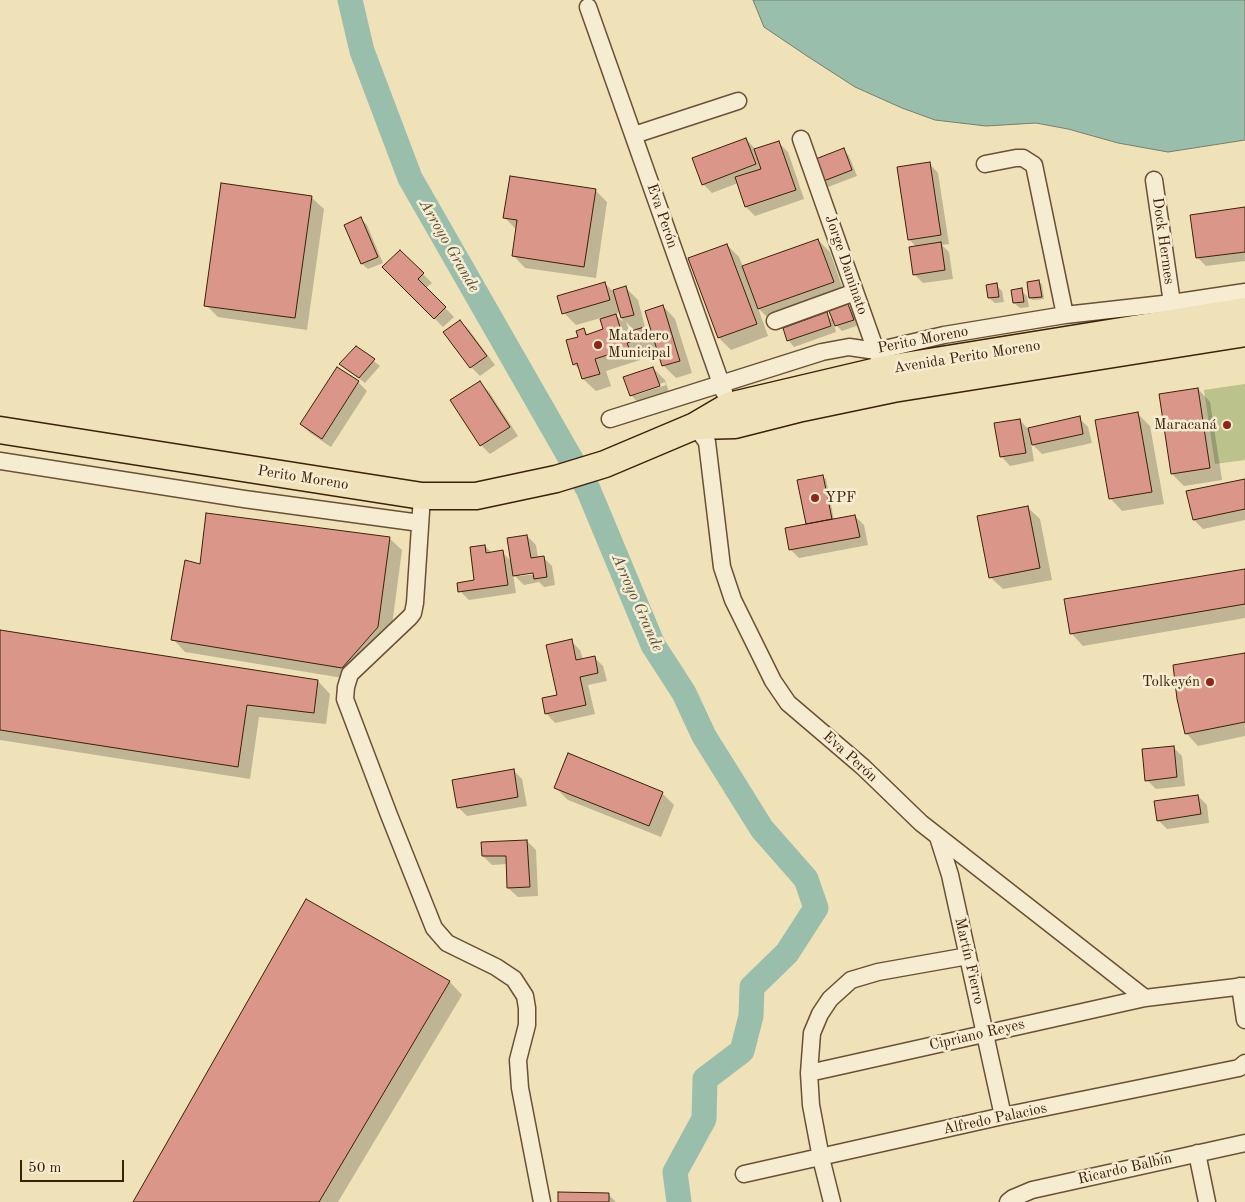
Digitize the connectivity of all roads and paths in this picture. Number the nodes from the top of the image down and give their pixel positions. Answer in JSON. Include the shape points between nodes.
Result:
{"nodes":[{"id":1,"x":588,"y":7,"type":"dead end"},
{"id":2,"x":738,"y":101,"type":"dead end"},
{"id":3,"x":634,"y":135,"type":"junction"},
{"id":4,"x":801,"y":139,"type":"dead end"},
{"id":5,"x":985,"y":164,"type":"dead end"},
{"id":6,"x":1154,"y":180,"type":"dead end"},
{"id":7,"x":855,"y":292,"type":"junction"},
{"id":8,"x":1245,"y":292,"type":"edge"},
{"id":9,"x":1172,"y":303,"type":"junction"},
{"id":10,"x":1245,"y":311,"type":"edge"},
{"id":11,"x":1066,"y":315,"type":"junction"},
{"id":12,"x":775,"y":321,"type":"dead end"},
{"id":13,"x":1245,"y":333,"type":"edge"},
{"id":14,"x":885,"y":370,"type":"junction"},
{"id":15,"x":728,"y":405,"type":"junction"},
{"id":16,"x":610,"y":419,"type":"dead end"},
{"id":17,"x":695,"y":426,"type":"junction"},
{"id":18,"x":0,"y":430,"type":"edge"},
{"id":19,"x":0,"y":461,"type":"edge"},
{"id":20,"x":605,"y":464,"type":"joint"},
{"id":21,"x":422,"y":496,"type":"junction"},
{"id":22,"x":420,"y":524,"type":"junction"},
{"id":23,"x":938,"y":837,"type":"junction"},
{"id":24,"x":968,"y":956,"type":"junction"},
{"id":25,"x":1243,"y":986,"type":"edge"},
{"id":26,"x":1145,"y":998,"type":"junction"},
{"id":27,"x":1245,"y":1020,"type":"edge"},
{"id":28,"x":985,"y":1033,"type":"junction"},
{"id":29,"x":1245,"y":1063,"type":"edge"},
{"id":30,"x":809,"y":1073,"type":"junction"},
{"id":31,"x":1003,"y":1116,"type":"junction"},
{"id":32,"x":1245,"y":1143,"type":"edge"},
{"id":33,"x":1197,"y":1153,"type":"junction"},
{"id":34,"x":821,"y":1158,"type":"junction"},
{"id":35,"x":744,"y":1174,"type":"dead end"},
{"id":36,"x":1012,"y":1200,"type":"edge"},
{"id":37,"x":542,"y":1202,"type":"edge"},
{"id":38,"x":832,"y":1202,"type":"edge"},
{"id":39,"x":1207,"y":1202,"type":"edge"}],
"edges":[{"from":1,"to":3,"type":"street","name":"Eva Perón"},
{"from":2,"to":3,"type":"street"},
{"from":3,"to":15,"type":"street","name":"Eva Perón"},
{"from":4,"to":7,"type":"street","name":"Jorge Daminato"},
{"from":5,"to":11,"type":"street","via":[[1023,158],[1034,165]]},
{"from":6,"to":9,"type":"street","name":"Dock Hermes"},
{"from":7,"to":12,"type":"street"},
{"from":7,"to":14,"type":"street","name":"Jorge Daminato"},
{"from":8,"to":9,"type":"street","name":"Perito Moreno"},
{"from":9,"to":11,"type":"street","name":"Perito Moreno"},
{"from":10,"to":14,"type":"main road","name":"Avenida Perito Moreno"},
{"from":11,"to":14,"type":"street","name":"Perito Moreno","via":[[944,335]]},
{"from":13,"to":14,"type":"main road","name":"Avenida Perito Moreno"},
{"from":14,"to":15,"type":"main road","name":"Avenida Perito Moreno","via":[[802,408]]},
{"from":14,"to":15,"type":"street","name":"Perito Moreno","via":[[849,347],[822,352]]},
{"from":15,"to":16,"type":"street","name":"Perito Moreno"},
{"from":15,"to":17,"type":"main road","name":"Avenida Perito Moreno"},
{"from":17,"to":20,"type":"main road","name":"Avenida Perito Moreno"},
{"from":17,"to":23,"type":"street","name":"Eva Perón","via":[[707,442],[722,567],[733,600],[773,681],[788,703]]},
{"from":18,"to":21,"type":"main road","name":"Perito Moreno"},
{"from":19,"to":22,"type":"street"},
{"from":20,"to":21,"type":"main road","name":"Perito Moreno","via":[[556,479],[476,496]]},
{"from":21,"to":22,"type":"street"},
{"from":22,"to":37,"type":"street","via":[[415,603],[410,618],[350,674],[345,699],[434,928],[448,943],[514,979],[525,996],[528,1008],[518,1060],[520,1088]]},
{"from":23,"to":24,"type":"street","name":"Martín Fierro","via":[[950,874]]},
{"from":23,"to":26,"type":"street","name":"Eva Perón"},
{"from":24,"to":28,"type":"street","name":"Martín Fierro"},
{"from":24,"to":30,"type":"street","via":[[851,980],[830,999],[820,1014],[812,1033]]},
{"from":25,"to":26,"type":"street","name":"Cipriano Reyes"},
{"from":25,"to":27,"type":"street"},
{"from":26,"to":28,"type":"street","name":"Cipriano Reyes"},
{"from":28,"to":30,"type":"street","name":"Cipriano Reyes"},
{"from":28,"to":31,"type":"street","name":"Martín Fierro"},
{"from":29,"to":31,"type":"street","name":"Alfredo Palacios","via":[[1239,1068]]},
{"from":30,"to":34,"type":"street"},
{"from":31,"to":34,"type":"street","name":"Alfredo Palacios"},
{"from":32,"to":33,"type":"street","name":"Ricardo Balbín"},
{"from":33,"to":36,"type":"street","name":"Ricardo Balbín","via":[[1032,1190]]},
{"from":33,"to":39,"type":"street"},
{"from":34,"to":35,"type":"street","name":"Alfredo Palacios"},
{"from":34,"to":38,"type":"street"}]}
